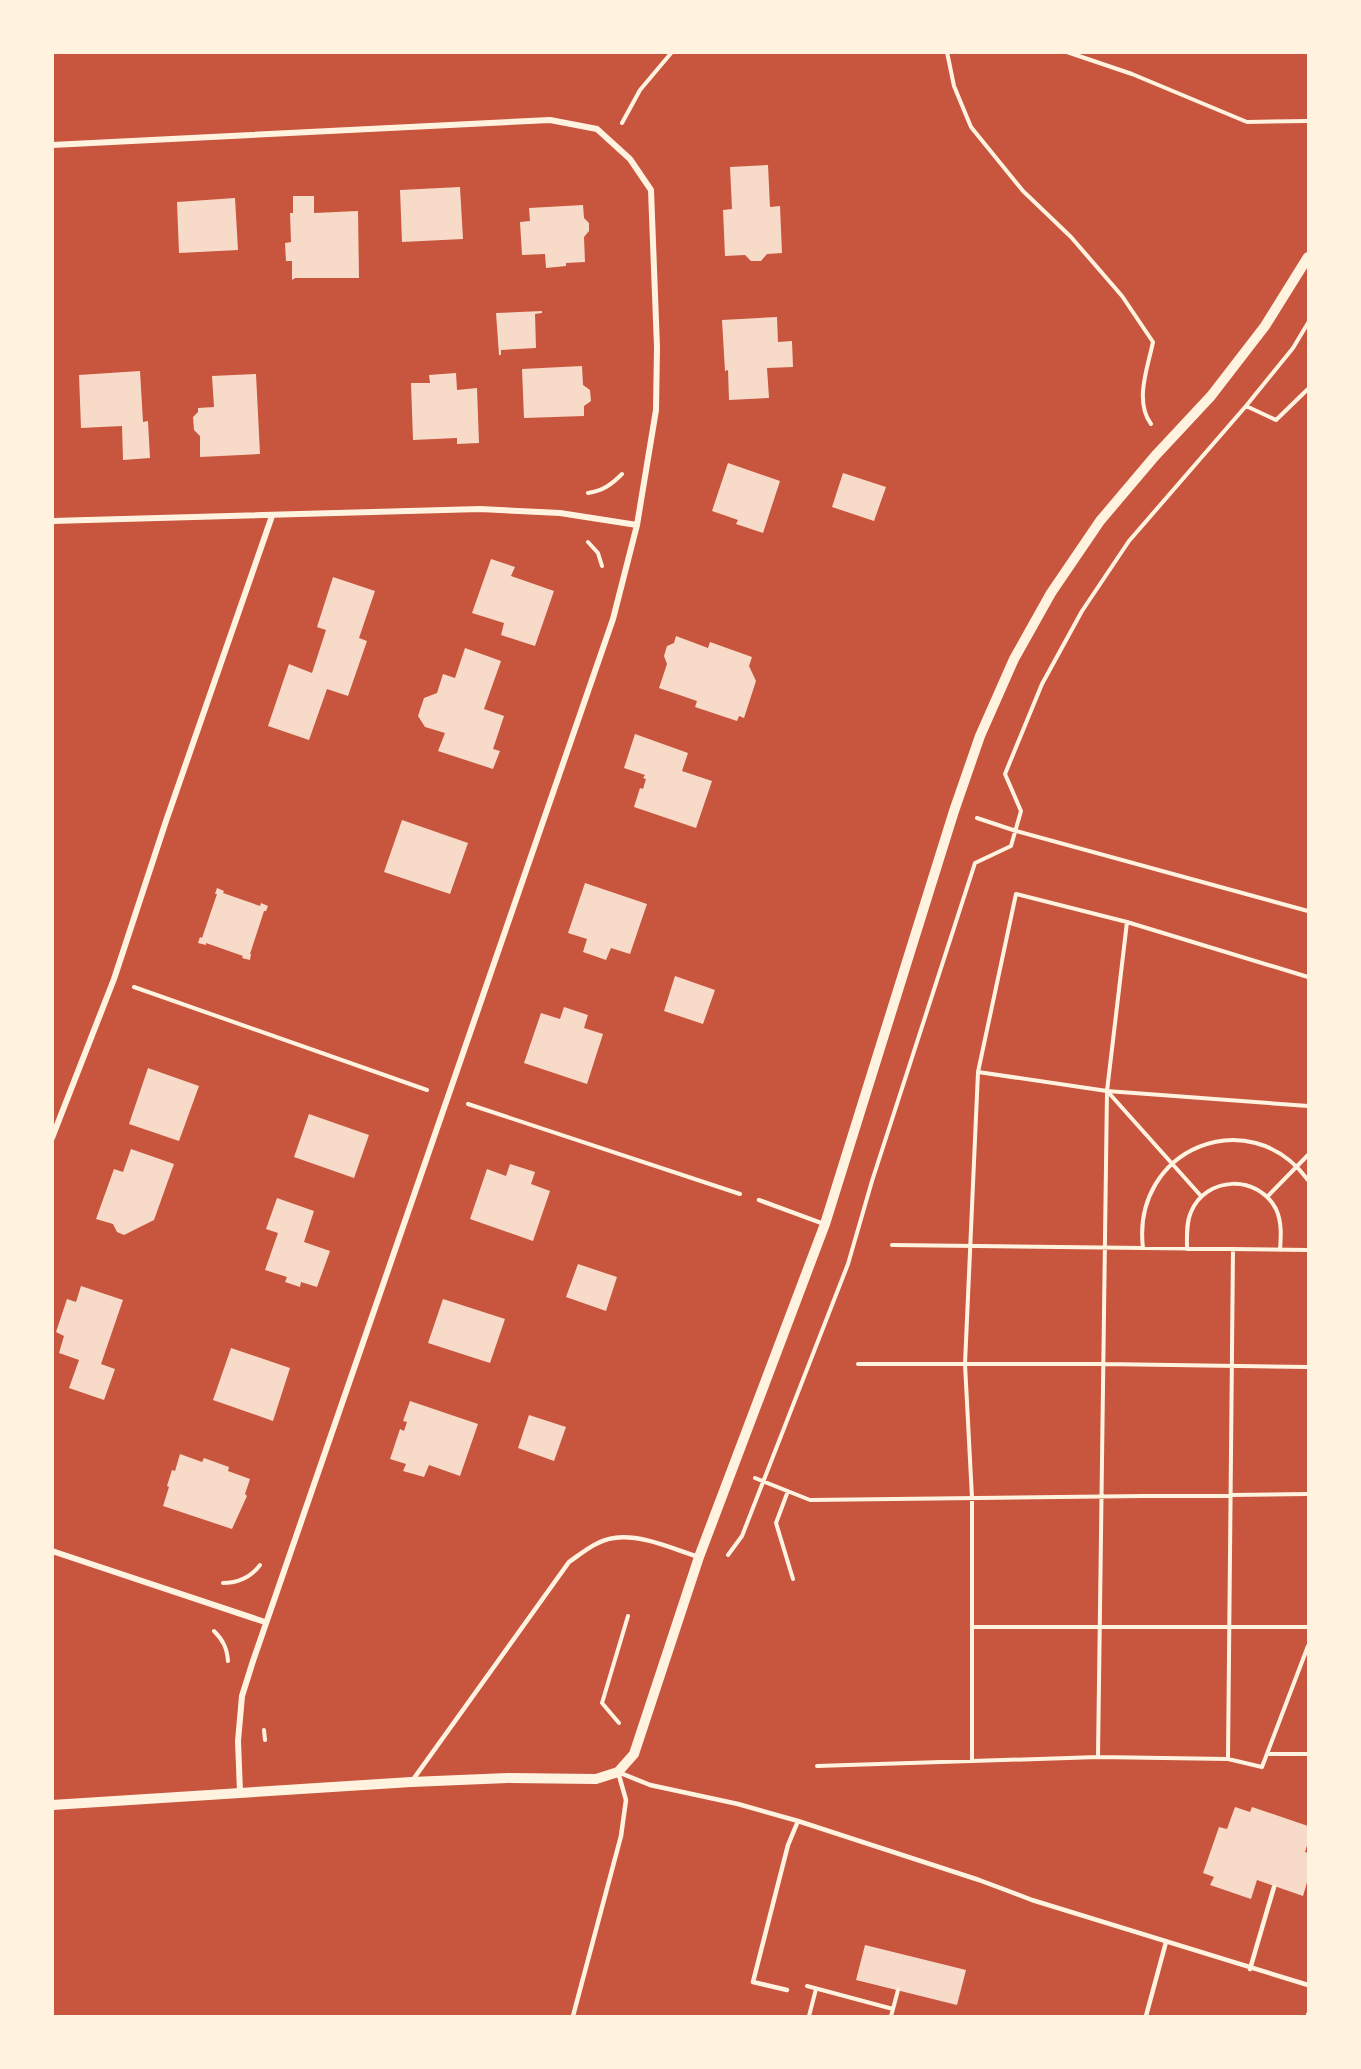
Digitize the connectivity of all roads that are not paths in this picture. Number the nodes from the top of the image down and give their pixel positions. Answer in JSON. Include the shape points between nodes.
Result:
{"nodes":[{"id":1,"x":52,"y":145,"type":"edge"},
{"id":2,"x":1308,"y":257,"type":"edge"},
{"id":3,"x":272,"y":516,"type":"junction"},
{"id":4,"x":52,"y":521,"type":"edge"},
{"id":5,"x":637,"y":525,"type":"junction"},
{"id":6,"x":52,"y":1138,"type":"edge"},
{"id":7,"x":759,"y":1200,"type":"dead end"},
{"id":8,"x":825,"y":1224,"type":"junction"},
{"id":9,"x":52,"y":1551,"type":"edge"},
{"id":10,"x":699,"y":1557,"type":"junction"},
{"id":11,"x":265,"y":1622,"type":"junction"},
{"id":12,"x":618,"y":1772,"type":"junction"},
{"id":13,"x":411,"y":1782,"type":"junction"},
{"id":14,"x":240,"y":1792,"type":"junction"},
{"id":15,"x":52,"y":1805,"type":"edge"},
{"id":16,"x":798,"y":1821,"type":"junction"},
{"id":17,"x":1274,"y":1887,"type":"dead end"},
{"id":18,"x":1166,"y":1942,"type":"junction"},
{"id":19,"x":1250,"y":1969,"type":"junction"},
{"id":20,"x":1308,"y":1985,"type":"edge"},
{"id":21,"x":787,"y":1990,"type":"dead end"},
{"id":22,"x":573,"y":2016,"type":"edge"},
{"id":23,"x":1146,"y":2016,"type":"edge"}],
"edges":[{"from":1,"to":5,"type":"street","via":[[550,120],[597,129],[630,159],[651,190],[656,410]]},
{"from":2,"to":8,"type":"street","via":[[1265,326],[1211,396],[1100,521],[1051,593],[1005,681],[980,736],[954,811]]},
{"from":3,"to":4,"type":"street"},
{"from":3,"to":5,"type":"street","via":[[480,509],[560,513]]},
{"from":3,"to":6,"type":"street","via":[[114,980]]},
{"from":5,"to":11,"type":"street","via":[[613,619]]},
{"from":7,"to":8,"type":"lane"},
{"from":8,"to":10,"type":"street"},
{"from":9,"to":11,"type":"street"},
{"from":10,"to":12,"type":"street","via":[[643,1731],[634,1754]]},
{"from":10,"to":13,"type":"lane","via":[[639,1539],[612,1538],[569,1562]]},
{"from":11,"to":14,"type":"street","via":[[242,1696],[238,1740]]},
{"from":12,"to":13,"type":"street","via":[[596,1779]]},
{"from":12,"to":16,"type":"lane","via":[[650,1785]]},
{"from":12,"to":22,"type":"lane","via":[[626,1800],[621,1836]]},
{"from":13,"to":14,"type":"street"},
{"from":14,"to":15,"type":"street"},
{"from":16,"to":18,"type":"lane"},
{"from":16,"to":21,"type":"lane","via":[[753,1982]]},
{"from":17,"to":19,"type":"lane"},
{"from":18,"to":19,"type":"lane"},
{"from":18,"to":23,"type":"lane"},
{"from":19,"to":20,"type":"lane"}]}
